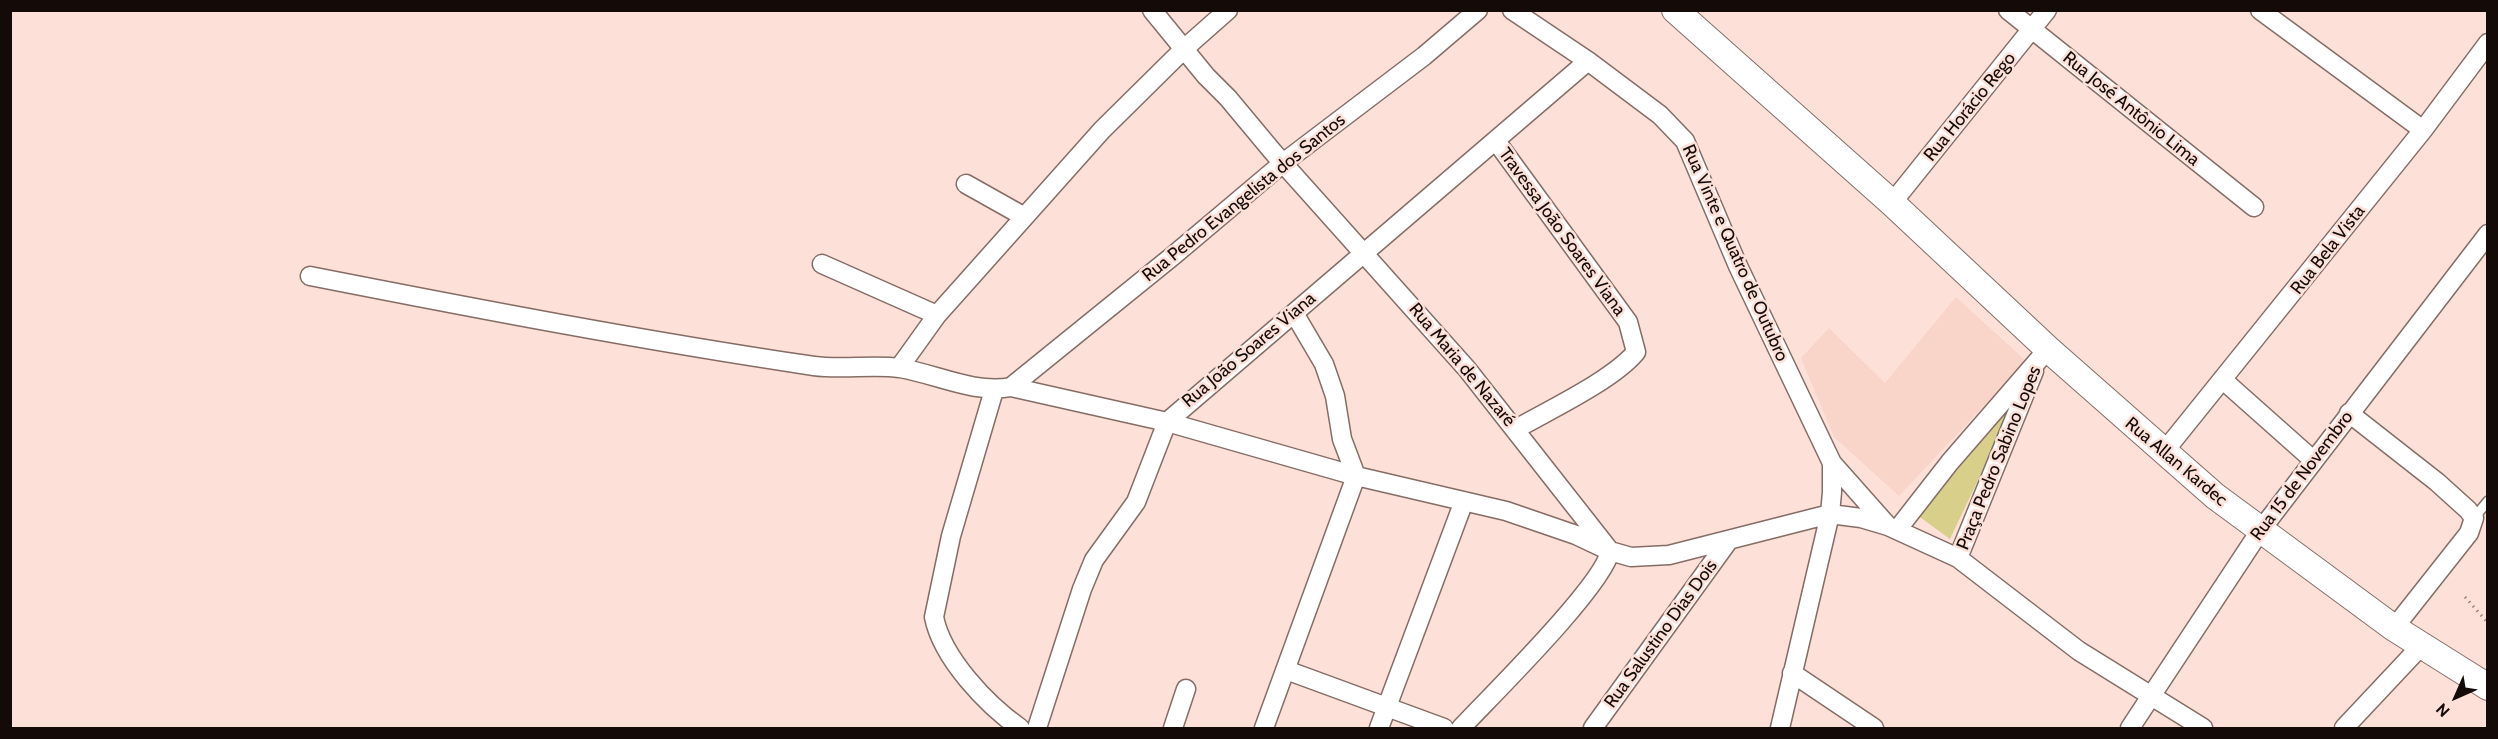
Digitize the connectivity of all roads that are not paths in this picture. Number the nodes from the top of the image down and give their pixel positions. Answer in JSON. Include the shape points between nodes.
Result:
{"nodes":[{"id":1,"x":1152,"y":10,"type":"edge"},
{"id":2,"x":1228,"y":10,"type":"edge"},
{"id":3,"x":1478,"y":10,"type":"edge"},
{"id":4,"x":1512,"y":10,"type":"edge"},
{"id":5,"x":1675,"y":10,"type":"edge"},
{"id":6,"x":2008,"y":10,"type":"edge"},
{"id":7,"x":2047,"y":10,"type":"edge"},
{"id":8,"x":2260,"y":10,"type":"edge"},
{"id":9,"x":2032,"y":29,"type":"junction"},
{"id":10,"x":2487,"y":43,"type":"edge"},
{"id":11,"x":1185,"y":48,"type":"junction"},
{"id":12,"x":1588,"y":61,"type":"junction"},
{"id":13,"x":2423,"y":130,"type":"junction"},
{"id":14,"x":1496,"y":141,"type":"junction"},
{"id":15,"x":1283,"y":163,"type":"junction"},
{"id":16,"x":966,"y":184,"type":"dead end"},
{"id":17,"x":1892,"y":203,"type":"junction"},
{"id":18,"x":2254,"y":207,"type":"dead end"},
{"id":19,"x":1023,"y":216,"type":"junction"},
{"id":20,"x":2487,"y":234,"type":"edge"},
{"id":21,"x":1365,"y":252,"type":"junction"},
{"id":22,"x":822,"y":264,"type":"dead end"},
{"id":23,"x":310,"y":276,"type":"dead end"},
{"id":24,"x":1294,"y":313,"type":"junction"},
{"id":25,"x":937,"y":315,"type":"junction"},
{"id":26,"x":2044,"y":354,"type":"junction"},
{"id":27,"x":898,"y":368,"type":"junction"},
{"id":28,"x":2223,"y":380,"type":"junction"},
{"id":29,"x":1002,"y":389,"type":"junction"},
{"id":30,"x":2349,"y":413,"type":"junction"},
{"id":31,"x":1167,"y":422,"type":"junction"},
{"id":32,"x":1516,"y":429,"type":"junction"},
{"id":33,"x":2163,"y":453,"type":"junction"},
{"id":34,"x":2313,"y":460,"type":"junction"},
{"id":35,"x":1832,"y":464,"type":"junction"},
{"id":36,"x":1356,"y":476,"type":"junction"},
{"id":37,"x":1464,"y":501,"type":"junction"},
{"id":38,"x":2487,"y":501,"type":"edge"},
{"id":39,"x":1830,"y":514,"type":"junction"},
{"id":40,"x":2474,"y":518,"type":"junction"},
{"id":41,"x":1893,"y":528,"type":"junction"},
{"id":42,"x":2260,"y":531,"type":"junction"},
{"id":43,"x":1729,"y":540,"type":"junction"},
{"id":44,"x":1610,"y":551,"type":"junction"},
{"id":45,"x":1958,"y":558,"type":"junction"},
{"id":46,"x":2394,"y":628,"type":"junction"},
{"id":47,"x":2421,"y":646,"type":"junction"},
{"id":48,"x":1286,"y":670,"type":"junction"},
{"id":49,"x":1792,"y":673,"type":"junction"},
{"id":50,"x":2487,"y":687,"type":"edge"},
{"id":51,"x":1186,"y":689,"type":"dead end"},
{"id":52,"x":2151,"y":696,"type":"junction"},
{"id":53,"x":1387,"y":707,"type":"junction"},
{"id":54,"x":1020,"y":729,"type":"edge"},
{"id":55,"x":1037,"y":729,"type":"edge"},
{"id":56,"x":1173,"y":729,"type":"edge"},
{"id":57,"x":1264,"y":729,"type":"edge"},
{"id":58,"x":1379,"y":729,"type":"edge"},
{"id":59,"x":1444,"y":729,"type":"edge"},
{"id":60,"x":1461,"y":729,"type":"edge"},
{"id":61,"x":1593,"y":729,"type":"edge"},
{"id":62,"x":1780,"y":729,"type":"edge"},
{"id":63,"x":1874,"y":729,"type":"edge"},
{"id":64,"x":2130,"y":729,"type":"edge"},
{"id":65,"x":2204,"y":729,"type":"edge"},
{"id":66,"x":2344,"y":729,"type":"edge"}],
"edges":[{"from":1,"to":11,"type":"street","name":"Rua Maria de Nazaré"},
{"from":2,"to":11,"type":"street"},
{"from":3,"to":15,"type":"street","name":"Rua Pedro Evangelista dos Santos"},
{"from":4,"to":12,"type":"street","name":"Rua Vinte e Quatro de Outubro"},
{"from":5,"to":17,"type":"main road"},
{"from":6,"to":9,"type":"street","name":"Rua José Antônio Lima"},
{"from":7,"to":9,"type":"street","name":"Rua Horácio Rego"},
{"from":8,"to":13,"type":"street"},
{"from":9,"to":17,"type":"street","name":"Rua Horácio Rego"},
{"from":9,"to":18,"type":"street","name":"Rua José Antônio Lima"},
{"from":10,"to":13,"type":"street","name":"Rua Bela Vista"},
{"from":11,"to":15,"type":"street","name":"Rua Maria de Nazaré"},
{"from":11,"to":19,"type":"street"},
{"from":12,"to":14,"type":"street","name":"Rua João Soares Viana"},
{"from":12,"to":35,"type":"street","name":"Rua Vinte e Quatro de Outubro","via":[[1660,115],[1685,141],[1738,266]]},
{"from":13,"to":28,"type":"street","name":"Rua Bela Vista"},
{"from":14,"to":21,"type":"street","name":"Rua João Soares Viana"},
{"from":14,"to":32,"type":"street","name":"Travessa João Soares Viana","via":[[1628,322],[1636,352],[1599,381]]},
{"from":15,"to":21,"type":"street","name":"Rua Maria de Nazaré"},
{"from":15,"to":29,"type":"street","name":"Rua Pedro Evangelista dos Santos","via":[[1174,255]]},
{"from":16,"to":19,"type":"street"},
{"from":17,"to":26,"type":"main road","name":"Rua Allan Kardec"},
{"from":19,"to":25,"type":"street"},
{"from":20,"to":30,"type":"street","name":"Rua 15 de Novembro"},
{"from":21,"to":24,"type":"street","name":"Rua João Soares Viana"},
{"from":21,"to":32,"type":"street","name":"Rua Maria de Nazaré"},
{"from":22,"to":25,"type":"street"},
{"from":23,"to":27,"type":"street","via":[[616,335],[830,369]]},
{"from":24,"to":31,"type":"street","name":"Rua João Soares Viana"},
{"from":24,"to":36,"type":"street","via":[[1324,364],[1335,396],[1342,439]]},
{"from":25,"to":27,"type":"street"},
{"from":26,"to":33,"type":"main road","name":"Rua Allan Kardec"},
{"from":26,"to":41,"type":"street"},
{"from":26,"to":45,"type":"street","name":"Praça Pedro Sabino Lopes"},
{"from":27,"to":29,"type":"street"},
{"from":28,"to":33,"type":"street","name":"Rua Bela Vista"},
{"from":28,"to":34,"type":"street"},
{"from":29,"to":31,"type":"street"},
{"from":29,"to":54,"type":"street","via":[[951,536],[934,617],[952,659],[975,687]]},
{"from":30,"to":34,"type":"street","name":"Rua 15 de Novembro"},
{"from":30,"to":40,"type":"street","via":[[2436,482]]},
{"from":31,"to":36,"type":"street"},
{"from":31,"to":55,"type":"street","name":"Rua João Soares Viana","via":[[1136,502],[1094,560]]},
{"from":32,"to":44,"type":"street","name":"Rua Maria de Nazaré"},
{"from":33,"to":42,"type":"main road","name":"Rua Allan Kardec"},
{"from":34,"to":42,"type":"street","name":"Rua 15 de Novembro"},
{"from":35,"to":39,"type":"street","name":"Rua Vinte e Quatro de Outubro"},
{"from":35,"to":41,"type":"street","name":"Rua Vinte e Quatro de Outubro"},
{"from":36,"to":37,"type":"street"},
{"from":36,"to":48,"type":"street"},
{"from":37,"to":44,"type":"street","via":[[1550,525]]},
{"from":37,"to":53,"type":"street"},
{"from":38,"to":40,"type":"lane"},
{"from":39,"to":41,"type":"street","name":"Rua Vinte e Quatro de Outubro"},
{"from":39,"to":43,"type":"street"},
{"from":39,"to":49,"type":"street"},
{"from":40,"to":46,"type":"street","via":[[2469,534]]},
{"from":41,"to":45,"type":"street","name":"Rua Vinte e Quatro de Outubro"},
{"from":42,"to":46,"type":"main road","name":"Rua Allan Kardec"},
{"from":42,"to":52,"type":"street","name":"Rua 15 de Novembro"},
{"from":43,"to":44,"type":"street","via":[[1646,558]]},
{"from":43,"to":61,"type":"street","name":"Rua Salustino Dias Dois"},
{"from":44,"to":60,"type":"street","via":[[1608,561],[1576,604]]},
{"from":45,"to":52,"type":"street","name":"Rua Vinte e Quatro de Outubro","via":[[2079,651]]},
{"from":46,"to":47,"type":"main road","name":"Rua Allan Kardec"},
{"from":47,"to":50,"type":"main road","name":"Rua Allan Kardec"},
{"from":47,"to":66,"type":"street"},
{"from":48,"to":53,"type":"street"},
{"from":48,"to":57,"type":"street"},
{"from":49,"to":62,"type":"street"},
{"from":49,"to":63,"type":"street"},
{"from":51,"to":56,"type":"street"},
{"from":52,"to":64,"type":"street","name":"Rua 15 de Novembro"},
{"from":52,"to":65,"type":"street","name":"Rua Vinte e Quatro de Outubro"},
{"from":53,"to":58,"type":"street"},
{"from":53,"to":59,"type":"street"}]}
